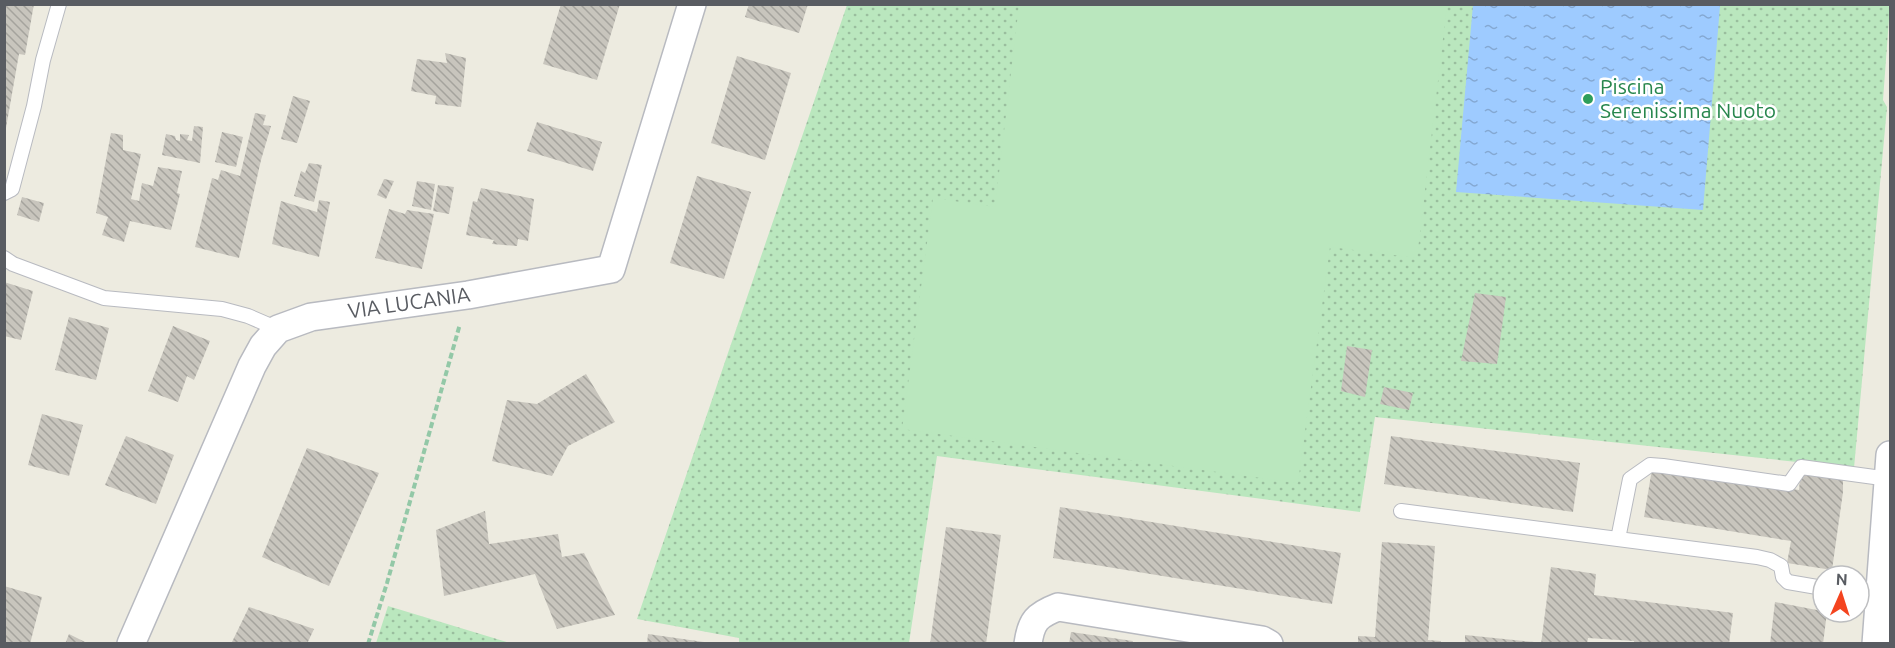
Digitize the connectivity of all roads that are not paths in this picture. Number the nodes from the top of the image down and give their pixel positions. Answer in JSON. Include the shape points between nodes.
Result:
{"nodes":[{"id":1,"x":59,"y":4,"type":"edge"},
{"id":2,"x":692,"y":4,"type":"edge"},
{"id":3,"x":4,"y":193,"type":"edge"},
{"id":4,"x":4,"y":258,"type":"edge"},
{"id":5,"x":278,"y":329,"type":"junction"},
{"id":6,"x":1890,"y":467,"type":"edge"},
{"id":7,"x":1401,"y":511,"type":"dead end"},
{"id":8,"x":1618,"y":539,"type":"junction"},
{"id":9,"x":1871,"y":584,"type":"edge"},
{"id":10,"x":1811,"y":586,"type":"edge"},
{"id":11,"x":1871,"y":610,"type":"edge"},
{"id":12,"x":1203,"y":637,"type":"edge"},
{"id":13,"x":131,"y":644,"type":"edge"},
{"id":14,"x":1028,"y":644,"type":"edge"},
{"id":15,"x":1269,"y":644,"type":"edge"},
{"id":16,"x":1876,"y":644,"type":"edge"}],
"edges":[{"from":1,"to":3,"type":"lane","via":[[16,176],[12,189]]},
{"from":2,"to":5,"type":"street","name":"VIA LUCANIA","via":[[611,269],[468,295],[311,317]]},
{"from":4,"to":5,"type":"lane","via":[[104,298],[222,309]]},
{"from":5,"to":13,"type":"street","via":[[252,366]]},
{"from":6,"to":8,"type":"lane","via":[[1801,467],[1789,484],[1650,465],[1630,479]]},
{"from":6,"to":9,"type":"street"},
{"from":7,"to":8,"type":"lane"},
{"from":8,"to":10,"type":"lane","via":[[1770,560],[1781,566],[1788,582]]},
{"from":11,"to":16,"type":"street"},
{"from":12,"to":14,"type":"street","via":[[1058,607],[1040,614],[1030,629]]},
{"from":12,"to":15,"type":"street","via":[[1262,640]]}]}
